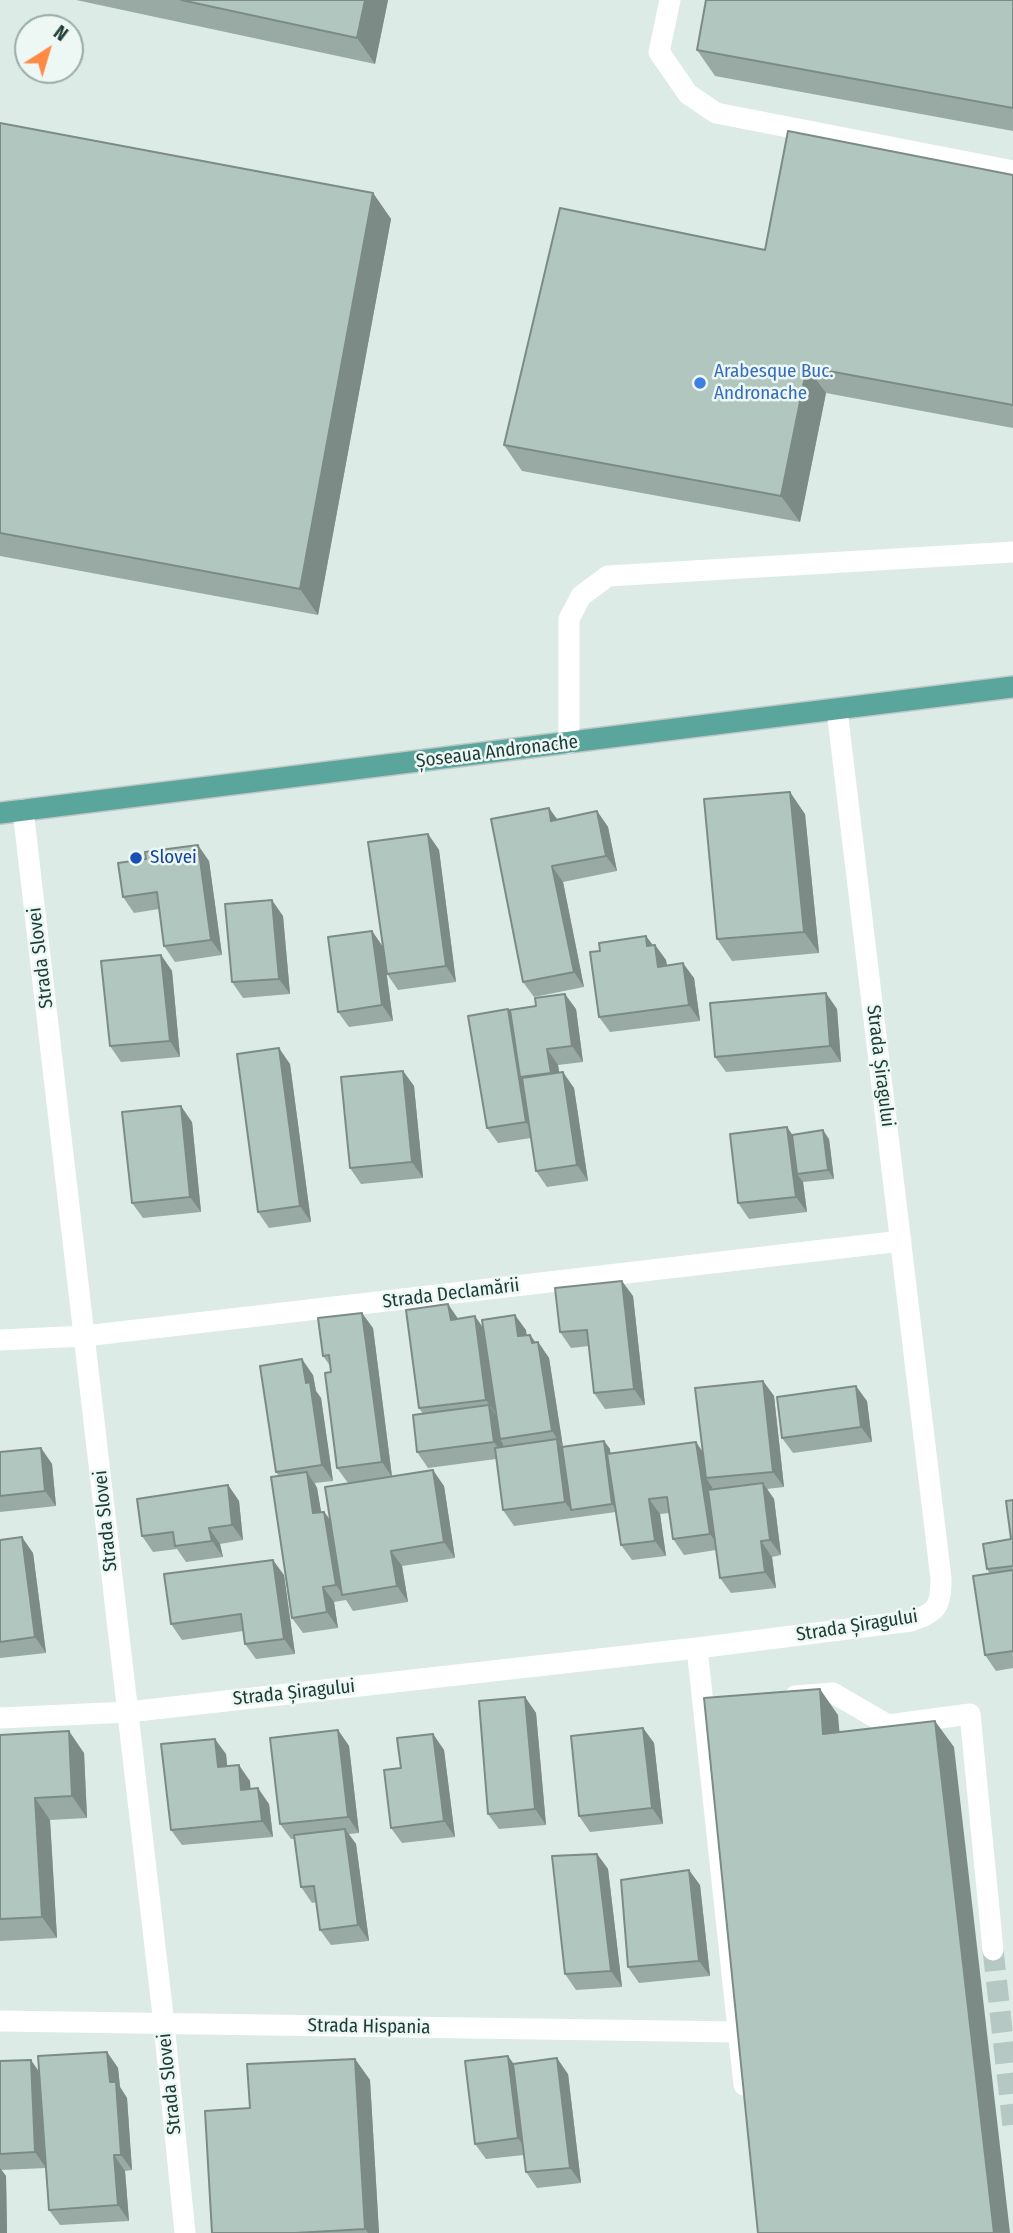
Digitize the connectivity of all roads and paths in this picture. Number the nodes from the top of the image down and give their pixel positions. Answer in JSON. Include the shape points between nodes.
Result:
{"nodes":[{"id":1,"x":670,"y":0,"type":"edge"},
{"id":2,"x":1013,"y":171,"type":"edge"},
{"id":3,"x":1013,"y":552,"type":"edge"},
{"id":4,"x":1006,"y":690,"type":"edge"},
{"id":5,"x":837,"y":710,"type":"junction"},
{"id":6,"x":569,"y":743,"type":"junction"},
{"id":7,"x":23,"y":810,"type":"junction"},
{"id":8,"x":0,"y":813,"type":"edge"},
{"id":9,"x":901,"y":1241,"type":"junction"},
{"id":10,"x":85,"y":1336,"type":"junction"},
{"id":11,"x":0,"y":1340,"type":"edge"},
{"id":12,"x":697,"y":1648,"type":"junction"},
{"id":13,"x":780,"y":1697,"type":"edge"},
{"id":14,"x":729,"y":1701,"type":"edge"},
{"id":15,"x":702,"y":1703,"type":"junction"},
{"id":16,"x":128,"y":1712,"type":"junction"},
{"id":17,"x":0,"y":1718,"type":"edge"},
{"id":18,"x":993,"y":1950,"type":"tunnel mouth"},
{"id":19,"x":0,"y":2021,"type":"edge"},
{"id":20,"x":164,"y":2024,"type":"junction"},
{"id":21,"x":738,"y":2032,"type":"junction"},
{"id":22,"x":745,"y":2099,"type":"edge"},
{"id":23,"x":185,"y":2233,"type":"edge"}],
"edges":[{"from":1,"to":2,"type":"street","via":[[659,52],[688,94],[716,113]]},
{"from":3,"to":6,"type":"street","via":[[608,576],[581,596],[569,619]]},
{"from":4,"to":5,"type":"main road","name":"Șoseaua Andronache"},
{"from":5,"to":6,"type":"main road","name":"Șoseaua Andronache"},
{"from":5,"to":9,"type":"street","name":"Strada Șiragului"},
{"from":6,"to":7,"type":"main road","name":"Șoseaua Andronache"},
{"from":7,"to":8,"type":"main road","name":"Șoseaua Andronache"},
{"from":7,"to":10,"type":"street","name":"Strada Slovei"},
{"from":9,"to":10,"type":"street","name":"Strada Declamării"},
{"from":9,"to":12,"type":"street","name":"Strada Șiragului","via":[[941,1579],[936,1609],[911,1622]]},
{"from":10,"to":11,"type":"street","name":"Strada Declamării"},
{"from":10,"to":16,"type":"street","name":"Strada Slovei"},
{"from":12,"to":15,"type":"street"},
{"from":12,"to":16,"type":"street","name":"Strada Șiragului"},
{"from":13,"to":18,"type":"street","via":[[833,1693],[888,1725],[970,1714]]},
{"from":14,"to":15,"type":"street"},
{"from":15,"to":21,"type":"street"},
{"from":16,"to":17,"type":"street","name":"Strada Șiragului"},
{"from":16,"to":20,"type":"street","name":"Strada Slovei"},
{"from":19,"to":20,"type":"street","name":"Strada Hispania"},
{"from":20,"to":21,"type":"street","name":"Strada Hispania"},
{"from":20,"to":23,"type":"street","name":"Strada Slovei"},
{"from":21,"to":22,"type":"street"}]}
